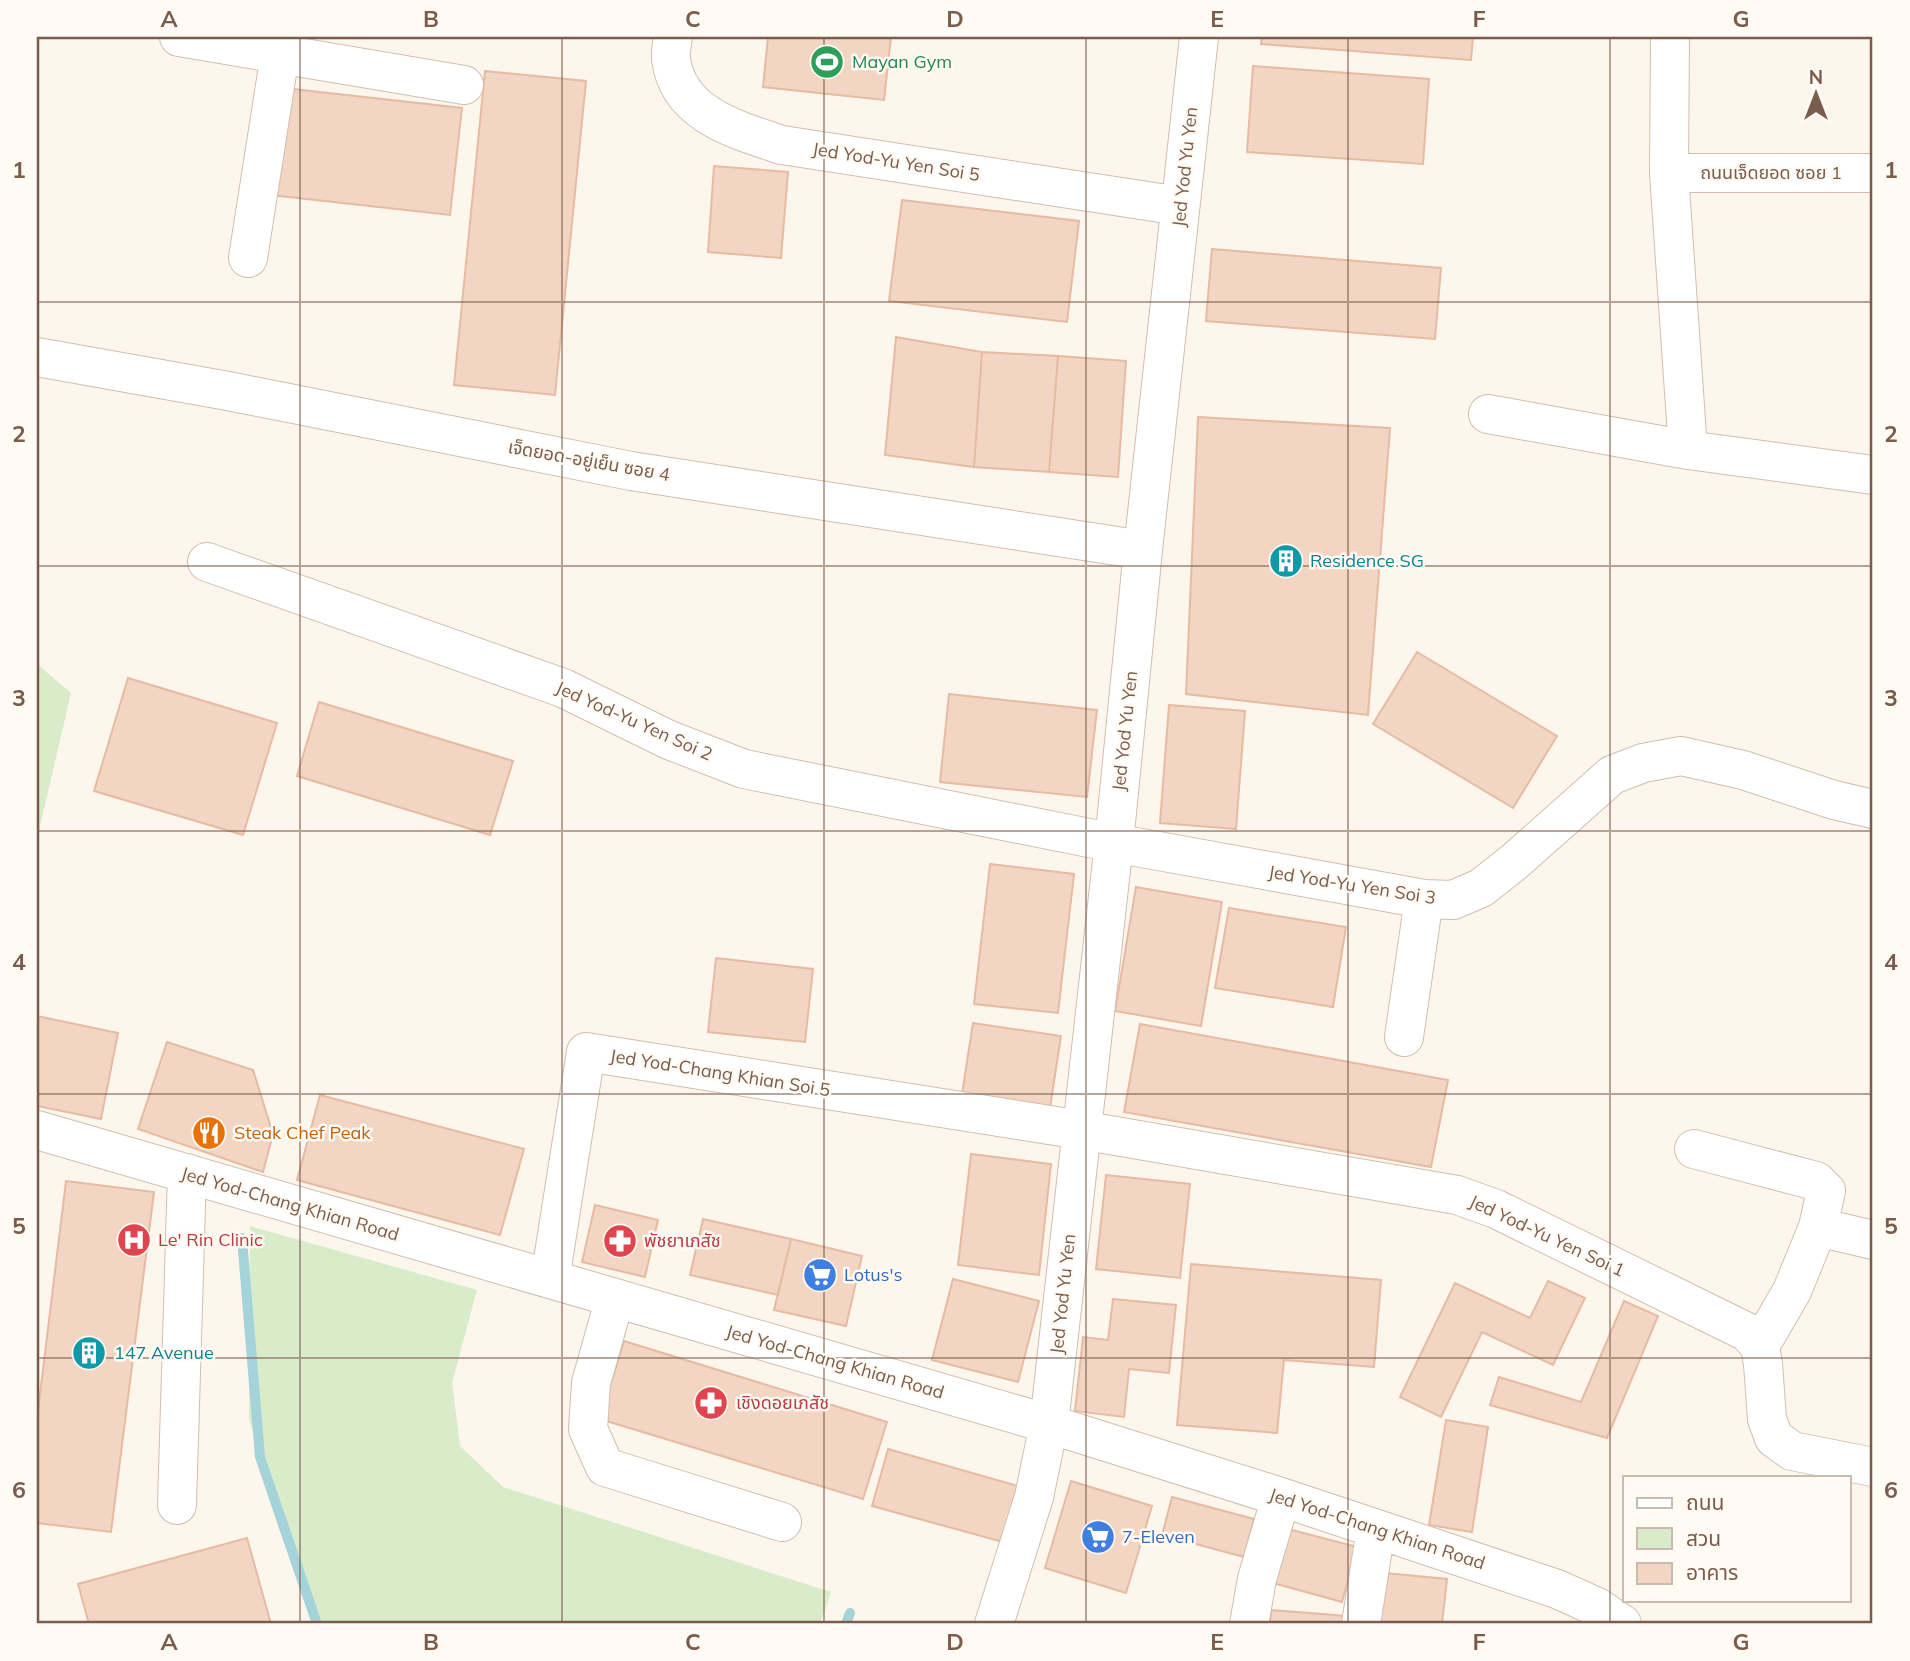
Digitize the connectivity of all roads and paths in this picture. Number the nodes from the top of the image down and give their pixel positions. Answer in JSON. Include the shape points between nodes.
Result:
{"nodes":[{"id":1,"x":179,"y":37,"type":"edge"},
{"id":2,"x":673,"y":37,"type":"edge"},
{"id":3,"x":1199,"y":37,"type":"edge"},
{"id":4,"x":1670,"y":37,"type":"edge"},
{"id":5,"x":280,"y":54,"type":"junction"},
{"id":6,"x":464,"y":85,"type":"dead end"},
{"id":7,"x":1669,"y":173,"type":"junction"},
{"id":8,"x":1873,"y":173,"type":"edge"},
{"id":9,"x":1180,"y":206,"type":"junction"},
{"id":10,"x":248,"y":258,"type":"dead end"},
{"id":11,"x":37,"y":357,"type":"edge"},
{"id":12,"x":1488,"y":414,"type":"dead end"},
{"id":13,"x":1688,"y":450,"type":"junction"},
{"id":14,"x":1873,"y":475,"type":"edge"},
{"id":15,"x":1143,"y":550,"type":"junction"},
{"id":16,"x":207,"y":562,"type":"dead end"},
{"id":17,"x":1873,"y":808,"type":"edge"},
{"id":18,"x":1114,"y":844,"type":"junction"},
{"id":19,"x":1424,"y":899,"type":"junction"},
{"id":20,"x":1405,"y":1037,"type":"dead end"},
{"id":21,"x":37,"y":1129,"type":"edge"},
{"id":22,"x":1081,"y":1130,"type":"junction"},
{"id":23,"x":1694,"y":1149,"type":"dead end"},
{"id":24,"x":187,"y":1173,"type":"junction"},
{"id":25,"x":1818,"y":1227,"type":"junction"},
{"id":26,"x":1873,"y":1240,"type":"edge"},
{"id":27,"x":550,"y":1279,"type":"junction"},
{"id":28,"x":615,"y":1298,"type":"junction"},
{"id":29,"x":1760,"y":1346,"type":"junction"},
{"id":30,"x":1049,"y":1424,"type":"junction"},
{"id":31,"x":1873,"y":1467,"type":"edge"},
{"id":32,"x":1281,"y":1497,"type":"junction"},
{"id":33,"x":177,"y":1505,"type":"dead end"},
{"id":34,"x":782,"y":1522,"type":"dead end"},
{"id":35,"x":1376,"y":1529,"type":"junction"},
{"id":36,"x":994,"y":1624,"type":"edge"},
{"id":37,"x":1248,"y":1624,"type":"edge"},
{"id":38,"x":1361,"y":1624,"type":"edge"},
{"id":39,"x":1622,"y":1624,"type":"edge"}],
"edges":[{"from":1,"to":5,"type":"street"},
{"from":2,"to":9,"type":"street","name":"Jed Yod-Yu Yen Soi 5","via":[[671,58],[679,85],[701,111],[726,126],[782,145]]},
{"from":3,"to":9,"type":"street","name":"Jed Yod Yu Yen"},
{"from":4,"to":7,"type":"street"},
{"from":5,"to":6,"type":"street"},
{"from":5,"to":10,"type":"street"},
{"from":7,"to":8,"type":"street","name":"ถนนเจ็ดยอด ซอย 1"},
{"from":7,"to":13,"type":"street"},
{"from":9,"to":15,"type":"street","name":"Jed Yod Yu Yen"},
{"from":11,"to":15,"type":"street","name":"เจ็ดยอด-อยู่เย็น ซอย 4","via":[[631,471]]},
{"from":12,"to":13,"type":"street"},
{"from":13,"to":14,"type":"street"},
{"from":15,"to":18,"type":"street","name":"Jed Yod Yu Yen"},
{"from":16,"to":18,"type":"street","name":"Jed Yod-Yu Yen Soi 2","via":[[563,688],[668,740],[744,769]]},
{"from":17,"to":19,"type":"street","name":"Jed Yod-Yu Yen Soi 3","via":[[1681,756],[1643,763],[1612,775],[1481,888],[1453,900]]},
{"from":18,"to":19,"type":"street","name":"Jed Yod-Yu Yen Soi 3"},
{"from":18,"to":22,"type":"street","name":"Jed Yod Yu Yen"},
{"from":19,"to":20,"type":"street"},
{"from":21,"to":24,"type":"street","name":"Jed Yod-Chang Khian Road"},
{"from":22,"to":27,"type":"street","name":"Jed Yod-Chang Khian Soi 5","via":[[586,1052]]},
{"from":22,"to":29,"type":"street","name":"Jed Yod-Yu Yen Soi 1","via":[[1457,1195],[1496,1209],[1747,1332]]},
{"from":22,"to":30,"type":"street","name":"Jed Yod Yu Yen"},
{"from":23,"to":25,"type":"street","via":[[1816,1181],[1826,1191]]},
{"from":24,"to":27,"type":"street","name":"Jed Yod-Chang Khian Road"},
{"from":24,"to":33,"type":"street"},
{"from":25,"to":26,"type":"street"},
{"from":25,"to":29,"type":"street","via":[[1792,1291]]},
{"from":27,"to":28,"type":"street","name":"Jed Yod-Chang Khian Road"},
{"from":28,"to":30,"type":"street","name":"Jed Yod-Chang Khian Road"},
{"from":28,"to":34,"type":"street","via":[[592,1383],[588,1429],[606,1467]]},
{"from":29,"to":31,"type":"street","via":[[1767,1419],[1774,1438],[1792,1451]]},
{"from":30,"to":32,"type":"street","name":"Jed Yod-Chang Khian Road"},
{"from":30,"to":36,"type":"street","name":"Jed Yod Yu Yen","via":[[1034,1497]]},
{"from":32,"to":35,"type":"street","name":"Jed Yod-Chang Khian Road"},
{"from":32,"to":37,"type":"street"},
{"from":35,"to":38,"type":"street"},
{"from":35,"to":39,"type":"street","name":"Jed Yod-Chang Khian Road","via":[[1557,1589]]}]}
